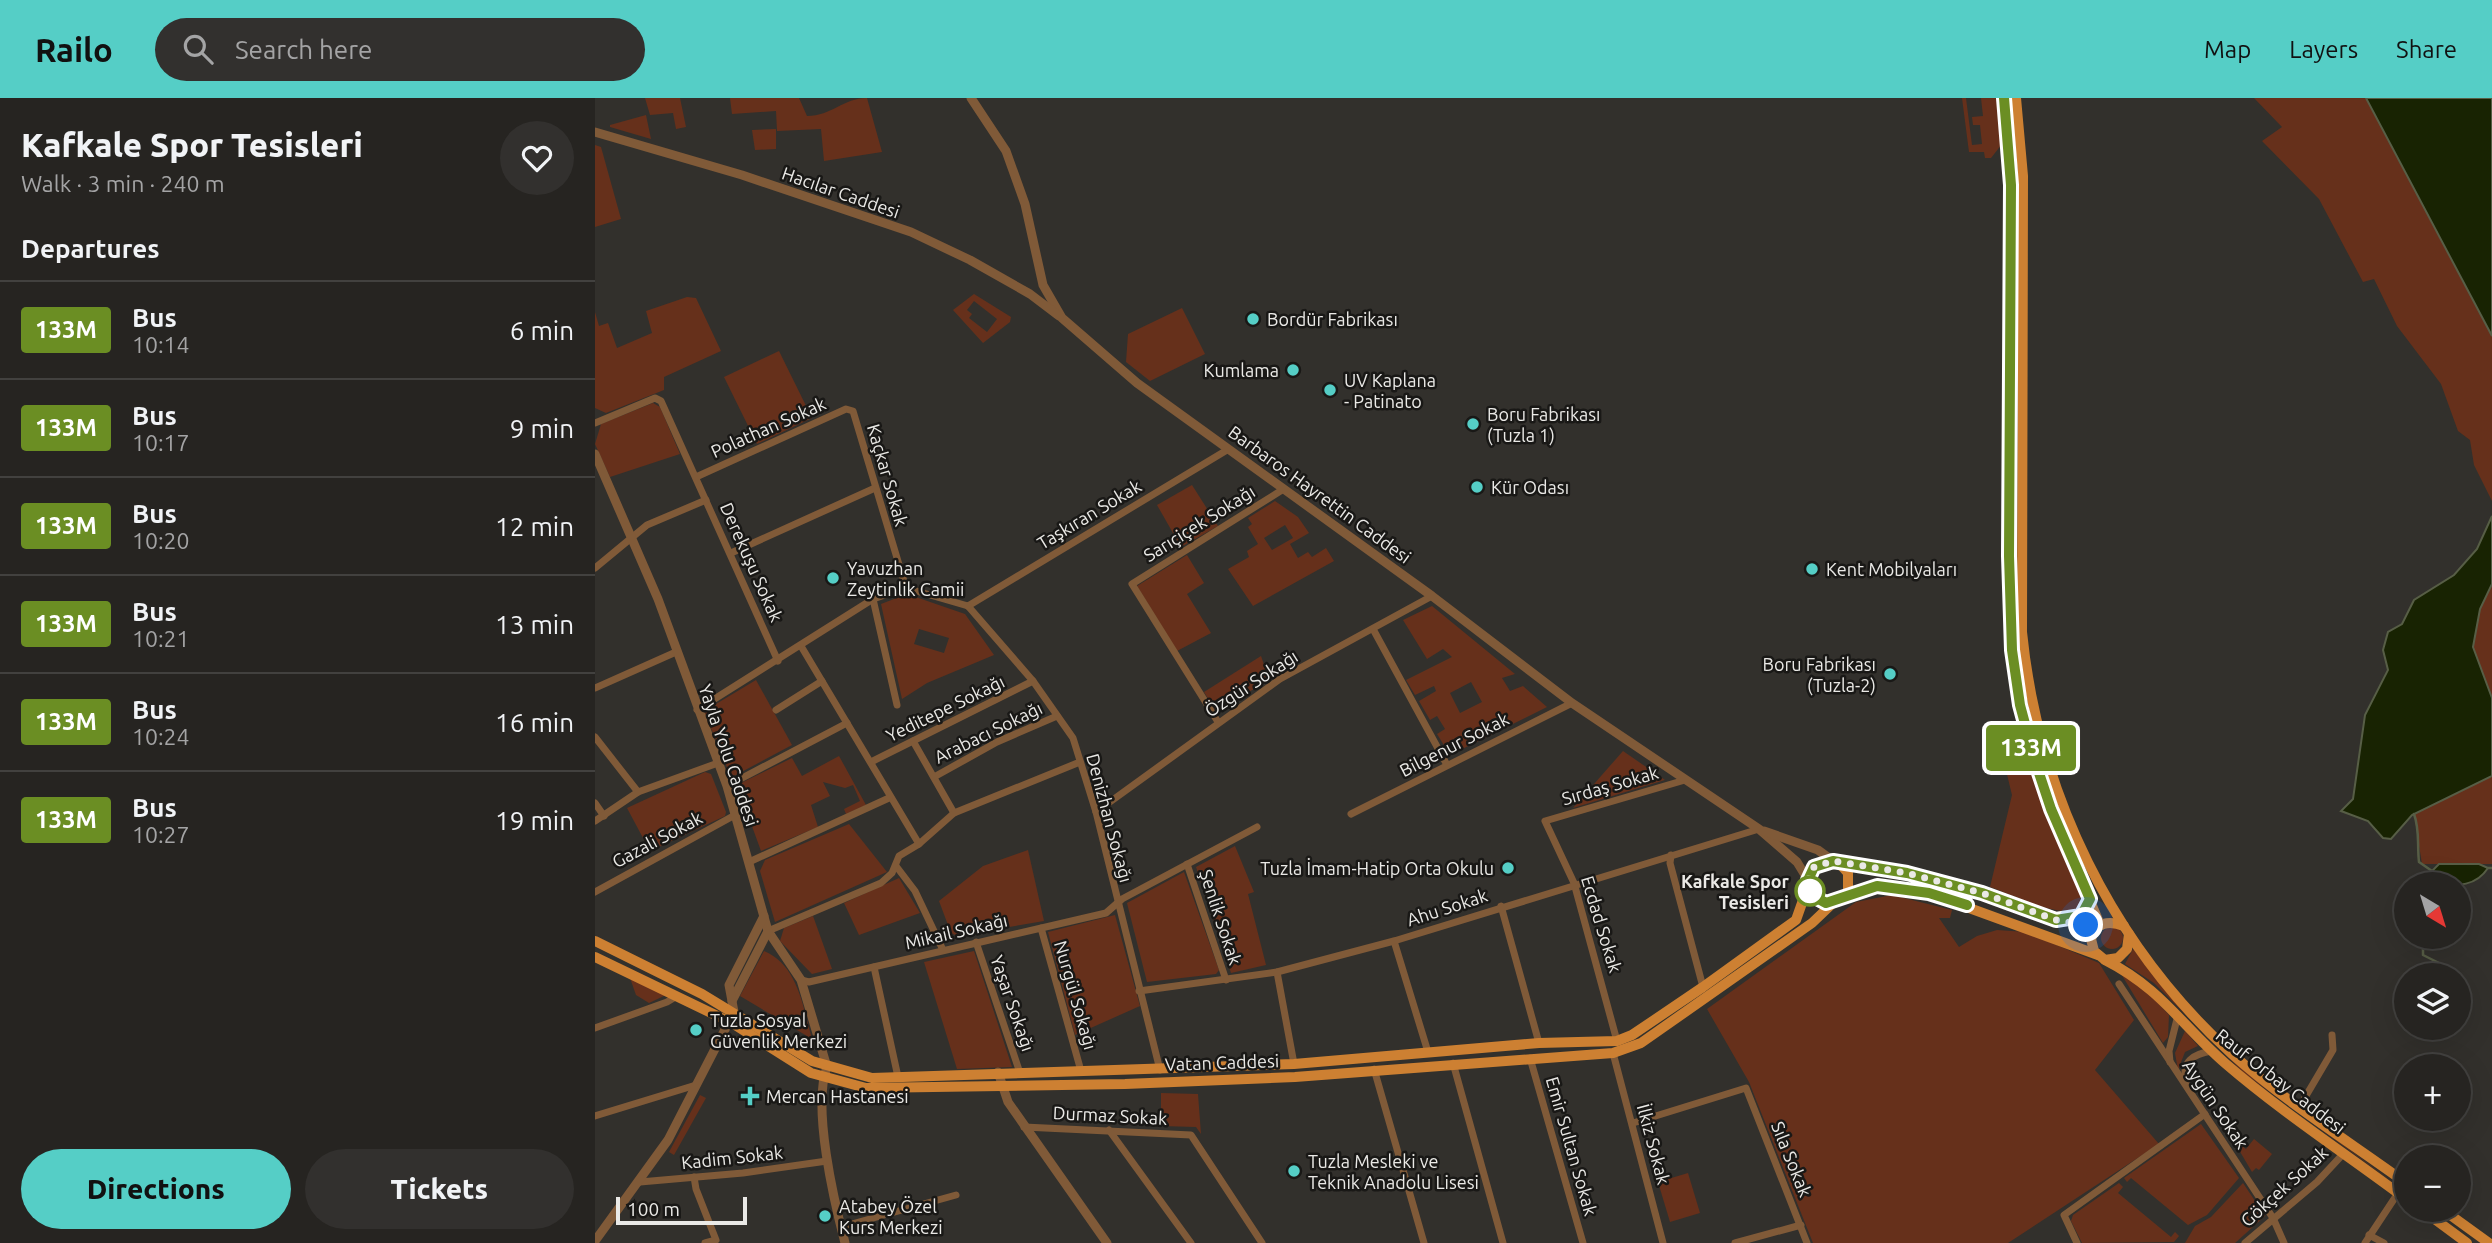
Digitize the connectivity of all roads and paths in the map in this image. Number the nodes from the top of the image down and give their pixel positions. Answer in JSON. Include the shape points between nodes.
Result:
{"nodes":[{"id":1,"x":971,"y":98,"type":"edge"},
{"id":2,"x":2004,"y":98,"type":"edge"},
{"id":3,"x":2016,"y":98,"type":"edge"},
{"id":4,"x":595,"y":132,"type":"edge"},
{"id":5,"x":1062,"y":318,"type":"junction"},
{"id":6,"x":853,"y":411,"type":"joint"},
{"id":7,"x":595,"y":423,"type":"edge"},
{"id":8,"x":1227,"y":450,"type":"junction"},
{"id":9,"x":595,"y":454,"type":"edge"},
{"id":10,"x":696,"y":477,"type":"junction"},
{"id":11,"x":875,"y":488,"type":"junction"},
{"id":12,"x":1282,"y":490,"type":"junction"},
{"id":13,"x":706,"y":500,"type":"junction"},
{"id":14,"x":630,"y":539,"type":"junction"},
{"id":15,"x":731,"y":553,"type":"junction"},
{"id":16,"x":595,"y":568,"type":"edge"},
{"id":17,"x":906,"y":588,"type":"junction"},
{"id":18,"x":1432,"y":596,"type":"junction"},
{"id":19,"x":873,"y":599,"type":"junction"},
{"id":20,"x":968,"y":606,"type":"junction"},
{"id":21,"x":1373,"y":629,"type":"junction"},
{"id":22,"x":801,"y":646,"type":"junction"},
{"id":23,"x":676,"y":652,"type":"junction"},
{"id":24,"x":778,"y":661,"type":"junction"},
{"id":25,"x":821,"y":681,"type":"junction"},
{"id":26,"x":1033,"y":681,"type":"junction"},
{"id":27,"x":595,"y":688,"type":"edge"},
{"id":28,"x":1572,"y":703,"type":"junction"},
{"id":29,"x":897,"y":705,"type":"dead end"},
{"id":30,"x":697,"y":710,"type":"junction"},
{"id":31,"x":776,"y":710,"type":"dead end"},
{"id":32,"x":1057,"y":716,"type":"junction"},
{"id":33,"x":1218,"y":722,"type":"junction"},
{"id":34,"x":847,"y":723,"type":"junction"},
{"id":35,"x":595,"y":737,"type":"edge"},
{"id":36,"x":913,"y":741,"type":"junction"},
{"id":37,"x":870,"y":762,"type":"junction"},
{"id":38,"x":1080,"y":762,"type":"junction"},
{"id":39,"x":718,"y":763,"type":"junction"},
{"id":40,"x":1447,"y":765,"type":"junction"},
{"id":41,"x":934,"y":777,"type":"junction"},
{"id":42,"x":1685,"y":780,"type":"junction"},
{"id":43,"x":727,"y":786,"type":"junction"},
{"id":44,"x":638,"y":792,"type":"junction"},
{"id":45,"x":889,"y":798,"type":"junction"},
{"id":46,"x":595,"y":803,"type":"edge"},
{"id":47,"x":1096,"y":812,"type":"junction"},
{"id":48,"x":954,"y":813,"type":"junction"},
{"id":49,"x":1351,"y":814,"type":"dead end"},
{"id":50,"x":604,"y":816,"type":"junction"},
{"id":51,"x":735,"y":816,"type":"junction"},
{"id":52,"x":595,"y":821,"type":"edge"},
{"id":53,"x":1545,"y":821,"type":"joint"},
{"id":54,"x":1257,"y":827,"type":"dead end"},
{"id":55,"x":1759,"y":829,"type":"junction"},
{"id":56,"x":919,"y":844,"type":"junction"},
{"id":57,"x":1671,"y":855,"type":"junction"},
{"id":58,"x":749,"y":862,"type":"junction"},
{"id":59,"x":1837,"y":862,"type":"junction"},
{"id":60,"x":1187,"y":864,"type":"junction"},
{"id":61,"x":896,"y":866,"type":"junction"},
{"id":62,"x":1574,"y":883,"type":"junction"},
{"id":63,"x":1808,"y":883,"type":"junction"},
{"id":64,"x":595,"y":892,"type":"edge"},
{"id":65,"x":1844,"y":897,"type":"junction"},
{"id":66,"x":2090,"y":899,"type":"junction"},
{"id":67,"x":1833,"y":902,"type":"junction"},
{"id":68,"x":1117,"y":906,"type":"junction"},
{"id":69,"x":1501,"y":906,"type":"junction"},
{"id":70,"x":764,"y":916,"type":"junction"},
{"id":71,"x":2061,"y":921,"type":"junction"},
{"id":72,"x":2098,"y":926,"type":"junction"},
{"id":73,"x":1041,"y":928,"type":"junction"},
{"id":74,"x":2126,"y":929,"type":"junction"},
{"id":75,"x":768,"y":930,"type":"junction"},
{"id":76,"x":1394,"y":941,"type":"junction"},
{"id":77,"x":595,"y":942,"type":"edge"},
{"id":78,"x":976,"y":942,"type":"junction"},
{"id":79,"x":943,"y":950,"type":"junction"},
{"id":80,"x":595,"y":957,"type":"edge"},
{"id":81,"x":2101,"y":957,"type":"junction"},
{"id":82,"x":874,"y":967,"type":"junction"},
{"id":83,"x":1277,"y":972,"type":"junction"},
{"id":84,"x":1226,"y":979,"type":"junction"},
{"id":85,"x":801,"y":980,"type":"junction"},
{"id":86,"x":2119,"y":984,"type":"dead end"},
{"id":87,"x":729,"y":985,"type":"junction"},
{"id":88,"x":1703,"y":987,"type":"junction"},
{"id":89,"x":1139,"y":991,"type":"junction"},
{"id":90,"x":677,"y":995,"type":"junction"},
{"id":91,"x":720,"y":1004,"type":"junction"},
{"id":92,"x":732,"y":1011,"type":"junction"},
{"id":93,"x":2179,"y":1014,"type":"junction"},
{"id":94,"x":595,"y":1028,"type":"edge"},
{"id":95,"x":2332,"y":1035,"type":"dead end"},
{"id":96,"x":1618,"y":1041,"type":"junction"},
{"id":97,"x":1539,"y":1043,"type":"junction"},
{"id":98,"x":2211,"y":1051,"type":"junction"},
{"id":99,"x":1428,"y":1052,"type":"junction"},
{"id":100,"x":1613,"y":1053,"type":"junction"},
{"id":101,"x":1530,"y":1058,"type":"junction"},
{"id":102,"x":1453,"y":1063,"type":"junction"},
{"id":103,"x":2170,"y":1063,"type":"junction"},
{"id":104,"x":1294,"y":1064,"type":"junction"},
{"id":105,"x":1374,"y":1069,"type":"junction"},
{"id":106,"x":1160,"y":1070,"type":"junction"},
{"id":107,"x":1081,"y":1071,"type":"junction"},
{"id":108,"x":825,"y":1072,"type":"junction"},
{"id":109,"x":999,"y":1072,"type":"junction"},
{"id":110,"x":1020,"y":1073,"type":"junction"},
{"id":111,"x":898,"y":1077,"type":"junction"},
{"id":112,"x":2186,"y":1082,"type":"junction"},
{"id":113,"x":696,"y":1085,"type":"junction"},
{"id":114,"x":1001,"y":1085,"type":"junction"},
{"id":115,"x":2301,"y":1106,"type":"junction"},
{"id":116,"x":2205,"y":1114,"type":"junction"},
{"id":117,"x":595,"y":1116,"type":"edge"},
{"id":118,"x":1633,"y":1123,"type":"junction"},
{"id":119,"x":1024,"y":1127,"type":"junction"},
{"id":120,"x":1109,"y":1130,"type":"junction"},
{"id":121,"x":2344,"y":1153,"type":"junction"},
{"id":122,"x":827,"y":1161,"type":"junction"},
{"id":123,"x":2394,"y":1174,"type":"edge"},
{"id":124,"x":694,"y":1177,"type":"junction"},
{"id":125,"x":640,"y":1182,"type":"junction"},
{"id":126,"x":2394,"y":1190,"type":"edge"},
{"id":127,"x":955,"y":1195,"type":"dead end"},
{"id":128,"x":2394,"y":1205,"type":"edge"},
{"id":129,"x":2273,"y":1219,"type":"junction"},
{"id":130,"x":2439,"y":1222,"type":"edge"},
{"id":131,"x":2460,"y":1222,"type":"edge"},
{"id":132,"x":1801,"y":1225,"type":"junction"},
{"id":133,"x":841,"y":1227,"type":"junction"},
{"id":134,"x":598,"y":1230,"type":"edge"},
{"id":135,"x":2369,"y":1235,"type":"junction"},
{"id":136,"x":595,"y":1241,"type":"edge"},
{"id":137,"x":705,"y":1243,"type":"edge"},
{"id":138,"x":845,"y":1243,"type":"edge"},
{"id":139,"x":1107,"y":1243,"type":"edge"},
{"id":140,"x":1191,"y":1243,"type":"edge"},
{"id":141,"x":1262,"y":1243,"type":"edge"},
{"id":142,"x":1424,"y":1243,"type":"edge"},
{"id":143,"x":1503,"y":1243,"type":"edge"},
{"id":144,"x":1583,"y":1243,"type":"edge"},
{"id":145,"x":1663,"y":1243,"type":"edge"},
{"id":146,"x":1735,"y":1243,"type":"edge"},
{"id":147,"x":1807,"y":1243,"type":"edge"},
{"id":148,"x":2077,"y":1243,"type":"edge"},
{"id":149,"x":2245,"y":1243,"type":"edge"},
{"id":150,"x":2284,"y":1243,"type":"edge"},
{"id":151,"x":2365,"y":1243,"type":"edge"},
{"id":152,"x":2384,"y":1243,"type":"edge"},
{"id":153,"x":2467,"y":1243,"type":"edge"},
{"id":154,"x":2489,"y":1243,"type":"edge"}],
"edges":[{"from":1,"to":5,"type":"street","name":"Barbaros Hayrettin Caddesi","via":[[1006,151],[1025,204],[1043,285]]},
{"from":2,"to":66,"type":"main road","via":[[2011,185],[2012,650],[2035,761]]},
{"from":3,"to":74,"type":"main road","name":"Rauf Orbay Caddesi","via":[[2023,176],[2020,575],[2026,667],[2036,722],[2063,810]]},
{"from":4,"to":5,"type":"street","name":"Hacılar Caddesi","via":[[911,232],[1030,294]]},
{"from":5,"to":8,"type":"street","name":"Barbaros Hayrettin Caddesi","via":[[1137,383]]},
{"from":6,"to":10,"type":"street","name":"Polathan Sokak","via":[[846,409]]},
{"from":6,"to":11,"type":"street","name":"Kaçkar Sokak"},
{"from":7,"to":10,"type":"street","name":"Derekuşu Sokak","via":[[655,398],[661,401]]},
{"from":8,"to":12,"type":"street","name":"Barbaros Hayrettin Caddesi"},
{"from":8,"to":20,"type":"street","name":"Taşkıran Sokak"},
{"from":9,"to":14,"type":"street","name":"Yayla Yolu Caddesi"},
{"from":10,"to":13,"type":"street","name":"Derekuşu Sokak"},
{"from":11,"to":15,"type":"street"},
{"from":11,"to":17,"type":"street","name":"Kaçkar Sokak"},
{"from":12,"to":18,"type":"street","name":"Barbaros Hayrettin Caddesi"},
{"from":12,"to":33,"type":"street","name":"Sarıçiçek Sokağı","via":[[1132,584]]},
{"from":13,"to":14,"type":"street","via":[[647,525]]},
{"from":13,"to":15,"type":"street","name":"Derekuşu Sokak"},
{"from":14,"to":16,"type":"street"},
{"from":14,"to":23,"type":"street","name":"Yayla Yolu Caddesi","via":[[638,549]]},
{"from":15,"to":24,"type":"street","name":"Derekuşu Sokak"},
{"from":17,"to":19,"type":"street"},
{"from":17,"to":20,"type":"street"},
{"from":18,"to":21,"type":"street","name":"Özgür Sokağı"},
{"from":18,"to":28,"type":"street","name":"Barbaros Hayrettin Caddesi"},
{"from":19,"to":22,"type":"street"},
{"from":19,"to":29,"type":"street"},
{"from":20,"to":26,"type":"street","name":"Denizhan Sokağı"},
{"from":21,"to":33,"type":"street","name":"Özgür Sokağı","via":[[1280,679]]},
{"from":21,"to":40,"type":"street"},
{"from":22,"to":24,"type":"street"},
{"from":22,"to":25,"type":"street"},
{"from":23,"to":27,"type":"street"},
{"from":23,"to":30,"type":"street","name":"Yayla Yolu Caddesi"},
{"from":24,"to":30,"type":"street"},
{"from":25,"to":31,"type":"street"},
{"from":25,"to":34,"type":"street"},
{"from":26,"to":32,"type":"street","name":"Denizhan Sokağı"},
{"from":26,"to":36,"type":"street","name":"Yeditepe Sokağı"},
{"from":28,"to":40,"type":"street","name":"Bilgenur Sokak"},
{"from":28,"to":42,"type":"street","name":"Barbaros Hayrettin Caddesi"},
{"from":30,"to":39,"type":"street","name":"Yayla Yolu Caddesi"},
{"from":32,"to":38,"type":"street","name":"Denizhan Sokağı","via":[[1073,738]]},
{"from":32,"to":41,"type":"street","name":"Arabacı Sokağı"},
{"from":33,"to":47,"type":"street","name":"Özgür Sokağı"},
{"from":34,"to":37,"type":"street"},
{"from":34,"to":43,"type":"street"},
{"from":35,"to":44,"type":"street"},
{"from":36,"to":37,"type":"street","name":"Yeditepe Sokağı"},
{"from":36,"to":41,"type":"street"},
{"from":37,"to":45,"type":"street"},
{"from":38,"to":47,"type":"street","name":"Denizhan Sokağı"},
{"from":38,"to":48,"type":"street"},
{"from":39,"to":43,"type":"street","name":"Yayla Yolu Caddesi"},
{"from":39,"to":44,"type":"street"},
{"from":40,"to":49,"type":"street","name":"Bilgenur Sokak"},
{"from":41,"to":48,"type":"street"},
{"from":42,"to":53,"type":"street","name":"Sırdaş Sokak"},
{"from":42,"to":55,"type":"street","name":"Barbaros Hayrettin Caddesi"},
{"from":43,"to":51,"type":"street","name":"Yayla Yolu Caddesi"},
{"from":44,"to":50,"type":"street"},
{"from":45,"to":56,"type":"street"},
{"from":45,"to":58,"type":"street"},
{"from":46,"to":50,"type":"street"},
{"from":47,"to":68,"type":"street","name":"Denizhan Sokağı"},
{"from":48,"to":56,"type":"street"},
{"from":50,"to":52,"type":"street"},
{"from":51,"to":58,"type":"street","name":"Yayla Yolu Caddesi"},
{"from":51,"to":64,"type":"street","name":"Gazali Sokak"},
{"from":53,"to":62,"type":"street","name":"Ecdad Sokak"},
{"from":54,"to":60,"type":"street","name":"Mikail Sokağı"},
{"from":55,"to":57,"type":"street","name":"Ahu Sokak"},
{"from":55,"to":59,"type":"street","via":[[1818,850]]},
{"from":55,"to":63,"type":"street","via":[[1797,862]]},
{"from":56,"to":61,"type":"street","via":[[899,856]]},
{"from":57,"to":62,"type":"street","name":"Ahu Sokak"},
{"from":57,"to":88,"type":"street"},
{"from":58,"to":70,"type":"street","name":"Yayla Yolu Caddesi"},
{"from":59,"to":63,"type":"main road","via":[[1814,867]]},
{"from":59,"to":65,"type":"main road","via":[[1850,879]]},
{"from":59,"to":71,"type":"main road","via":[[1918,876]]},
{"from":60,"to":68,"type":"street","name":"Mikail Sokağı"},
{"from":60,"to":84,"type":"street","name":"Şenlik Sokak"},
{"from":61,"to":75,"type":"street","via":[[881,883]]},
{"from":61,"to":79,"type":"street","via":[[915,891]]},
{"from":62,"to":69,"type":"street","name":"Ahu Sokak"},
{"from":62,"to":96,"type":"street","name":"Ecdad Sokak"},
{"from":63,"to":67,"type":"main road","via":[[1820,901]]},
{"from":63,"to":88,"type":"main road","name":"Vatan Caddesi","via":[[1796,920]]},
{"from":65,"to":67,"type":"main road"},
{"from":65,"to":81,"type":"main road","via":[[1877,886],[1929,893]]},
{"from":66,"to":71,"type":"main road","via":[[2081,916]]},
{"from":66,"to":72,"type":"main road"},
{"from":67,"to":100,"type":"main road","name":"Vatan Caddesi","via":[[1812,923],[1641,1043]]},
{"from":68,"to":73,"type":"street","name":"Mikail Sokağı","via":[[1106,913]]},
{"from":68,"to":89,"type":"street","name":"Denizhan Sokağı"},
{"from":69,"to":76,"type":"street","name":"Ahu Sokak"},
{"from":69,"to":97,"type":"street"},
{"from":70,"to":75,"type":"street","name":"Yayla Yolu Caddesi"},
{"from":70,"to":87,"type":"street"},
{"from":71,"to":72,"type":"main road"},
{"from":72,"to":74,"type":"main road","via":[[2113,922]]},
{"from":72,"to":81,"type":"main road","via":[[2091,939]]},
{"from":73,"to":78,"type":"street","name":"Mikail Sokağı"},
{"from":73,"to":107,"type":"street","name":"Nurgül Sokağı"},
{"from":74,"to":81,"type":"main road","via":[[2129,944],[2123,955]]},
{"from":74,"to":115,"type":"main road","name":"Rauf Orbay Caddesi","via":[[2208,1030]]},
{"from":75,"to":85,"type":"street","name":"Yayla Yolu Caddesi"},
{"from":75,"to":92,"type":"street"},
{"from":76,"to":83,"type":"street","name":"Ahu Sokak"},
{"from":76,"to":99,"type":"street"},
{"from":77,"to":91,"type":"main road","name":"Vatan Caddesi"},
{"from":78,"to":79,"type":"street","name":"Mikail Sokağı"},
{"from":78,"to":110,"type":"street","name":"Yaşar Sokağı"},
{"from":79,"to":82,"type":"street","name":"Mikail Sokağı"},
{"from":80,"to":90,"type":"main road","name":"Vatan Caddesi"},
{"from":81,"to":93,"type":"main road","name":"Rauf Orbay Caddesi","via":[[2145,983]]},
{"from":82,"to":85,"type":"street","name":"Mikail Sokağı"},
{"from":82,"to":111,"type":"street"},
{"from":83,"to":84,"type":"street","name":"Ahu Sokak"},
{"from":83,"to":104,"type":"street"},
{"from":84,"to":89,"type":"street","name":"Ahu Sokak"},
{"from":85,"to":108,"type":"street","name":"Yayla Yolu Caddesi"},
{"from":86,"to":103,"type":"street","name":"Aygün Sokak"},
{"from":87,"to":91,"type":"street"},
{"from":87,"to":92,"type":"street"},
{"from":88,"to":96,"type":"main road","name":"Vatan Caddesi"},
{"from":89,"to":106,"type":"street","name":"Denizhan Sokağı"},
{"from":90,"to":92,"type":"main road","name":"Vatan Caddesi"},
{"from":90,"to":94,"type":"street"},
{"from":91,"to":92,"type":"main road","name":"Vatan Caddesi"},
{"from":92,"to":108,"type":"main road","name":"Vatan Caddesi"},
{"from":92,"to":113,"type":"street"},
{"from":93,"to":98,"type":"main road","name":"Rauf Orbay Caddesi"},
{"from":93,"to":103,"type":"street"},
{"from":95,"to":115,"type":"street","via":[[2333,1050]]},
{"from":96,"to":97,"type":"main road","name":"Vatan Caddesi"},
{"from":97,"to":99,"type":"main road","name":"Vatan Caddesi"},
{"from":98,"to":112,"type":"street","via":[[2195,1054],[2188,1061]]},
{"from":98,"to":121,"type":"main road","name":"Rauf Orbay Caddesi"},
{"from":99,"to":104,"type":"main road","name":"Vatan Caddesi"},
{"from":100,"to":101,"type":"main road","name":"Vatan Caddesi"},
{"from":100,"to":118,"type":"street","name":"İlkiz Sokak"},
{"from":101,"to":102,"type":"main road","name":"Vatan Caddesi"},
{"from":101,"to":144,"type":"street","name":"Emir Sultan Sokak"},
{"from":102,"to":105,"type":"main road","name":"Vatan Caddesi"},
{"from":102,"to":143,"type":"street"},
{"from":103,"to":112,"type":"street","name":"Aygün Sokak"},
{"from":104,"to":106,"type":"main road","name":"Vatan Caddesi"},
{"from":105,"to":114,"type":"main road","name":"Vatan Caddesi","via":[[1216,1080]]},
{"from":105,"to":142,"type":"street"},
{"from":106,"to":107,"type":"main road","name":"Vatan Caddesi"},
{"from":107,"to":110,"type":"main road","name":"Vatan Caddesi"},
{"from":108,"to":111,"type":"main road","name":"Vatan Caddesi"},
{"from":108,"to":114,"type":"main road","name":"Vatan Caddesi","via":[[866,1088]]},
{"from":108,"to":122,"type":"street","name":"Yayla Yolu Caddesi"},
{"from":109,"to":110,"type":"main road","name":"Vatan Caddesi"},
{"from":109,"to":111,"type":"main road","name":"Vatan Caddesi"},
{"from":109,"to":114,"type":"street"},
{"from":112,"to":116,"type":"street","name":"Aygün Sokak"},
{"from":113,"to":117,"type":"street"},
{"from":113,"to":125,"type":"street"},
{"from":114,"to":119,"type":"street"},
{"from":115,"to":123,"type":"main road","name":"Rauf Orbay Caddesi"},
{"from":116,"to":129,"type":"street","name":"Aygün Sokak"},
{"from":116,"to":148,"type":"street","via":[[2064,1215]]},
{"from":118,"to":132,"type":"street","name":"Sıla Sokak","via":[[1746,1088]]},
{"from":118,"to":145,"type":"street","name":"İlkiz Sokak"},
{"from":119,"to":120,"type":"street","name":"Durmaz Sokak"},
{"from":119,"to":139,"type":"street"},
{"from":120,"to":140,"type":"street"},
{"from":120,"to":141,"type":"street","name":"Durmaz Sokak","via":[[1191,1135]]},
{"from":121,"to":126,"type":"main road","name":"Rauf Orbay Caddesi"},
{"from":121,"to":129,"type":"street","name":"Gökçek Sokak","via":[[2318,1182]]},
{"from":122,"to":124,"type":"street","name":"Kadim Sokak"},
{"from":122,"to":133,"type":"street","name":"Yayla Yolu Caddesi"},
{"from":124,"to":125,"type":"street","name":"Kadim Sokak"},
{"from":124,"to":137,"type":"street","via":[[716,1240]]},
{"from":125,"to":134,"type":"street"},
{"from":127,"to":133,"type":"street"},
{"from":128,"to":135,"type":"street"},
{"from":129,"to":149,"type":"street","name":"Gökçek Sokak"},
{"from":129,"to":150,"type":"street","name":"Aygün Sokak"},
{"from":130,"to":153,"type":"main road"},
{"from":131,"to":154,"type":"main road"},
{"from":132,"to":146,"type":"street"},
{"from":132,"to":147,"type":"street","name":"Sıla Sokak"},
{"from":133,"to":138,"type":"street","name":"Yayla Yolu Caddesi"},
{"from":134,"to":136,"type":"street"},
{"from":135,"to":151,"type":"street"},
{"from":135,"to":152,"type":"street"}]}
